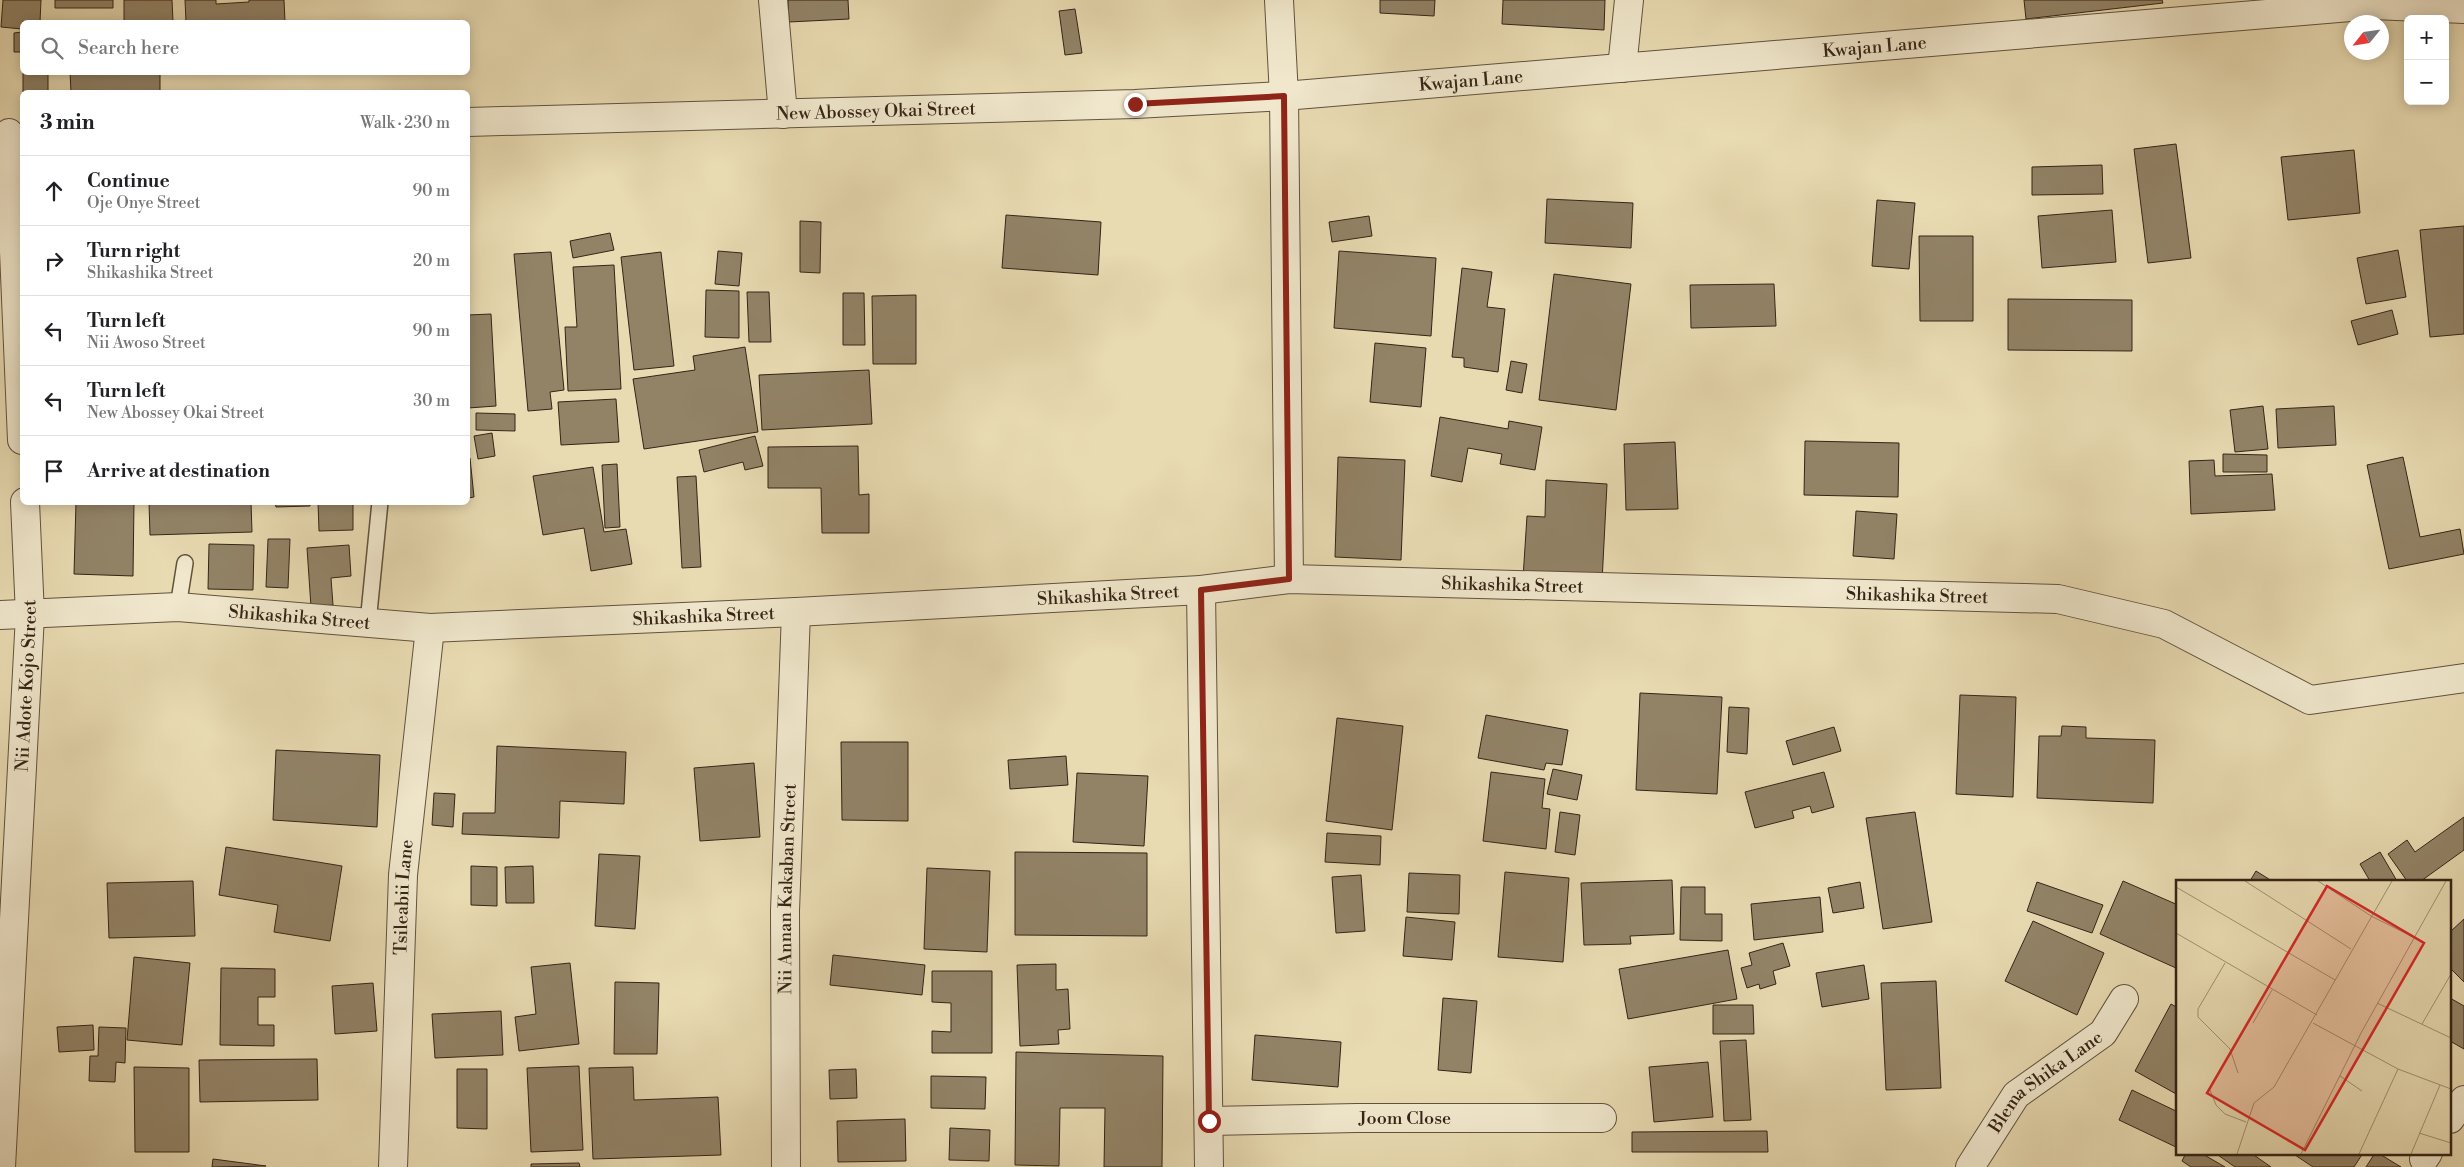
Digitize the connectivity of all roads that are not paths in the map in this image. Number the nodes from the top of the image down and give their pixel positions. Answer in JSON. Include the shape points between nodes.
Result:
{"nodes":[{"id":1,"x":773,"y":0,"type":"edge"},
{"id":2,"x":1280,"y":0,"type":"edge"},
{"id":3,"x":1629,"y":0,"type":"edge"},
{"id":4,"x":2464,"y":10,"type":"edge"},
{"id":5,"x":1622,"y":68,"type":"junction"},
{"id":6,"x":1284,"y":96,"type":"junction"},
{"id":7,"x":783,"y":114,"type":"junction"},
{"id":8,"x":470,"y":122,"type":"edge"},
{"id":9,"x":10,"y":133,"type":"edge"},
{"id":10,"x":20,"y":389,"type":"edge"},
{"id":11,"x":25,"y":505,"type":"edge"},
{"id":12,"x":380,"y":505,"type":"edge"},
{"id":13,"x":185,"y":563,"type":"dead end"},
{"id":14,"x":1289,"y":579,"type":"junction"},
{"id":15,"x":1201,"y":590,"type":"junction"},
{"id":16,"x":178,"y":607,"type":"junction"},
{"id":17,"x":796,"y":612,"type":"junction"},
{"id":18,"x":0,"y":615,"type":"edge"},
{"id":19,"x":30,"y":615,"type":"junction"},
{"id":20,"x":368,"y":623,"type":"junction"},
{"id":21,"x":430,"y":628,"type":"junction"},
{"id":22,"x":2464,"y":678,"type":"edge"},
{"id":23,"x":2124,"y":999,"type":"dead end"},
{"id":24,"x":2464,"y":1100,"type":"edge"},
{"id":25,"x":2452,"y":1116,"type":"edge"},
{"id":26,"x":1602,"y":1118,"type":"dead end"},
{"id":27,"x":1209,"y":1121,"type":"junction"},
{"id":28,"x":1,"y":1164,"type":"edge"},
{"id":29,"x":393,"y":1167,"type":"edge"},
{"id":30,"x":786,"y":1167,"type":"edge"},
{"id":31,"x":1209,"y":1167,"type":"edge"},
{"id":32,"x":1970,"y":1167,"type":"edge"}],
"edges":[{"from":1,"to":7,"type":"street"},
{"from":2,"to":6,"type":"street"},
{"from":3,"to":5,"type":"street"},
{"from":4,"to":5,"type":"street","name":"Kwajan Lane","via":[[2374,5]]},
{"from":5,"to":6,"type":"street","name":"Kwajan Lane"},
{"from":6,"to":7,"type":"street","name":"New Abossey Okai Street","via":[[1135,104]]},
{"from":6,"to":14,"type":"street"},
{"from":7,"to":8,"type":"street","name":"New Abossey Okai Street"},
{"from":9,"to":10,"type":"street"},
{"from":11,"to":19,"type":"street","name":"Nii Adote Kojo Street"},
{"from":12,"to":20,"type":"lane"},
{"from":13,"to":16,"type":"lane"},
{"from":14,"to":15,"type":"street","name":"Shikashika Street"},
{"from":14,"to":22,"type":"street","name":"Shikashika Street","via":[[2058,600],[2164,624],[2310,700]]},
{"from":15,"to":17,"type":"street","name":"Shikashika Street"},
{"from":15,"to":27,"type":"street"},
{"from":16,"to":19,"type":"street","name":"Shikashika Street"},
{"from":16,"to":20,"type":"street","name":"Shikashika Street"},
{"from":17,"to":21,"type":"street","name":"Shikashika Street"},
{"from":17,"to":30,"type":"street","name":"Nii Annan Kakaban Street","via":[[786,911]]},
{"from":18,"to":19,"type":"street","name":"Shikashika Street"},
{"from":19,"to":28,"type":"street","name":"Nii Adote Kojo Street"},
{"from":20,"to":21,"type":"street","name":"Shikashika Street"},
{"from":21,"to":29,"type":"street","name":"Tsileabii Lane","via":[[403,875]]},
{"from":23,"to":32,"type":"street","name":"Blema Shika Lane","via":[[2103,1033],[2016,1095]]},
{"from":24,"to":25,"type":"street"},
{"from":26,"to":27,"type":"street","name":"Joom Close"},
{"from":27,"to":31,"type":"street"}]}
